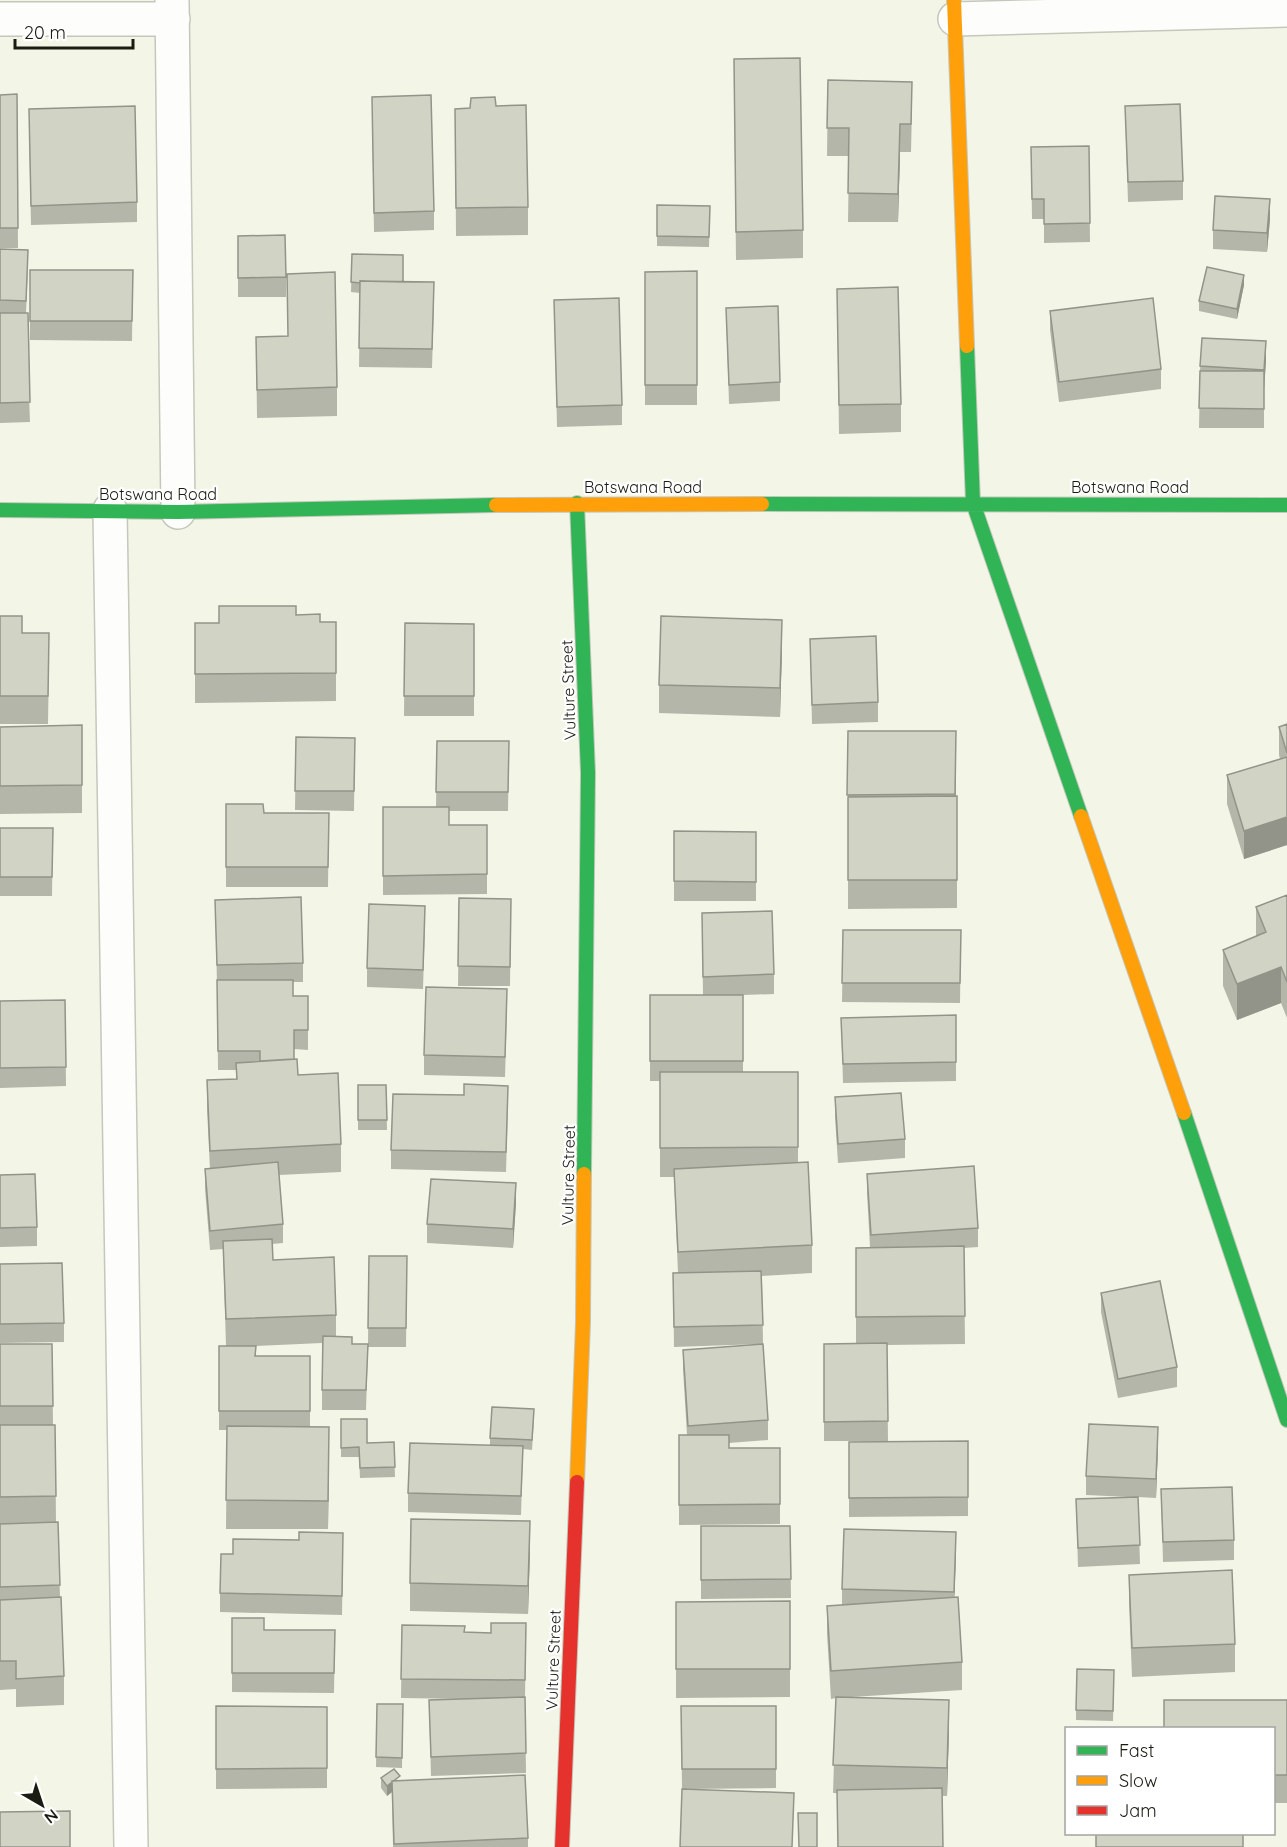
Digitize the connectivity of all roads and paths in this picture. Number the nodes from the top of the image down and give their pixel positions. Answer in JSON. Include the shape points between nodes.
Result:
{"nodes":[{"id":1,"x":954,"y":9,"type":"edge"},
{"id":2,"x":172,"y":10,"type":"edge"},
{"id":3,"x":1287,"y":10,"type":"edge"},
{"id":4,"x":0,"y":19,"type":"edge"},
{"id":5,"x":577,"y":503,"type":"junction"},
{"id":6,"x":973,"y":503,"type":"junction"},
{"id":7,"x":1287,"y":505,"type":"edge"},
{"id":8,"x":0,"y":510,"type":"edge"},
{"id":9,"x":110,"y":510,"type":"junction"},
{"id":10,"x":178,"y":512,"type":"junction"},
{"id":11,"x":1287,"y":1420,"type":"edge"},
{"id":12,"x":131,"y":1847,"type":"edge"},
{"id":13,"x":562,"y":1847,"type":"edge"}],
"edges":[{"from":1,"to":3,"type":"street"},
{"from":1,"to":6,"type":"street"},
{"from":2,"to":4,"type":"street"},
{"from":2,"to":10,"type":"street"},
{"from":5,"to":6,"type":"street","name":"Botswana Road"},
{"from":5,"to":10,"type":"street","name":"Botswana Road"},
{"from":5,"to":13,"type":"street","name":"Vulture Street","via":[[588,772],[583,1310]]},
{"from":6,"to":7,"type":"street","name":"Botswana Road"},
{"from":6,"to":11,"type":"street"},
{"from":8,"to":9,"type":"street","name":"Botswana Road"},
{"from":9,"to":10,"type":"street","name":"Botswana Road"},
{"from":9,"to":12,"type":"street"}]}
